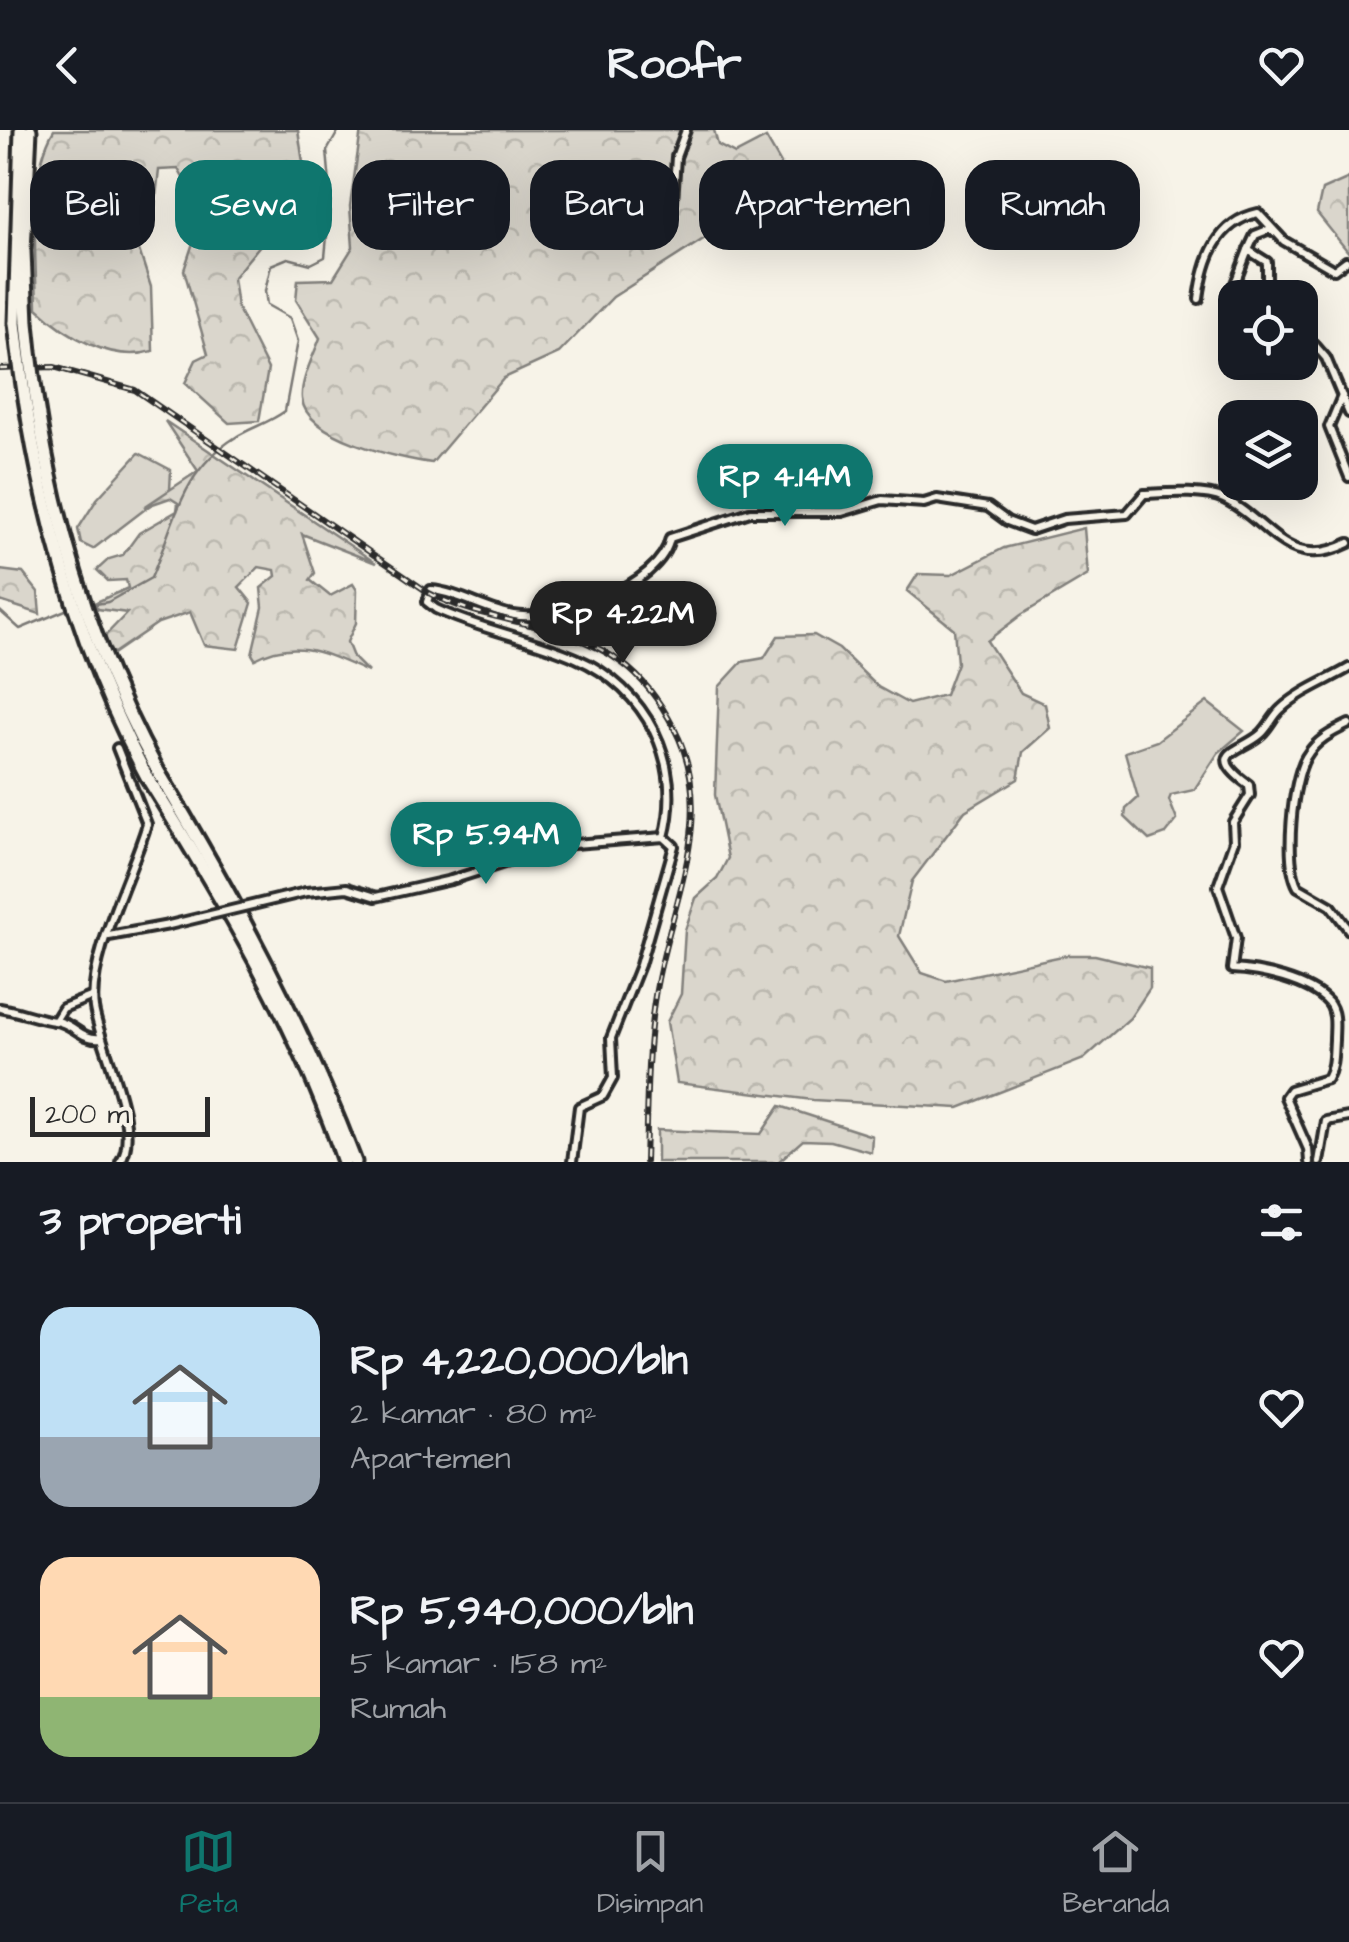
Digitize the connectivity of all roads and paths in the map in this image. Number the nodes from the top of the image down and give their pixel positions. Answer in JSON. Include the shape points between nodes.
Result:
{"nodes":[{"id":1,"x":21,"y":130,"type":"edge"},
{"id":2,"x":30,"y":130,"type":"edge"},
{"id":3,"x":686,"y":130,"type":"edge"},
{"id":4,"x":676,"y":160,"type":"edge"},
{"id":5,"x":1276,"y":234,"type":"junction"},
{"id":6,"x":1248,"y":250,"type":"junction"},
{"id":7,"x":1346,"y":261,"type":"dead end"},
{"id":8,"x":1236,"y":280,"type":"edge"},
{"id":9,"x":1267,"y":280,"type":"edge"},
{"id":10,"x":1199,"y":299,"type":"dead end"},
{"id":11,"x":21,"y":323,"type":"junction"},
{"id":12,"x":1318,"y":348,"type":"edge"},
{"id":13,"x":1342,"y":395,"type":"junction"},
{"id":14,"x":1349,"y":413,"type":"edge"},
{"id":15,"x":1349,"y":476,"type":"edge"},
{"id":16,"x":1349,"y":543,"type":"edge"},
{"id":17,"x":1349,"y":668,"type":"edge"},
{"id":18,"x":1349,"y":724,"type":"edge"},
{"id":19,"x":118,"y":748,"type":"dead end"},
{"id":20,"x":153,"y":775,"type":"junction"},
{"id":21,"x":664,"y":837,"type":"junction"},
{"id":22,"x":1349,"y":930,"type":"edge"},
{"id":23,"x":109,"y":936,"type":"junction"},
{"id":24,"x":93,"y":996,"type":"junction"},
{"id":25,"x":0,"y":1008,"type":"edge"},
{"id":26,"x":55,"y":1020,"type":"junction"},
{"id":27,"x":100,"y":1038,"type":"junction"},
{"id":28,"x":1349,"y":1117,"type":"edge"},
{"id":29,"x":120,"y":1162,"type":"edge"},
{"id":30,"x":344,"y":1162,"type":"edge"},
{"id":31,"x":354,"y":1162,"type":"edge"},
{"id":32,"x":572,"y":1162,"type":"edge"},
{"id":33,"x":1310,"y":1162,"type":"edge"},
{"id":34,"x":1318,"y":1162,"type":"edge"}],
"edges":[{"from":1,"to":11,"type":"highway"},
{"from":2,"to":11,"type":"highway"},
{"from":3,"to":4,"type":"street"},
{"from":5,"to":6,"type":"street","via":[[1259,232]]},
{"from":5,"to":7,"type":"street","via":[[1322,266],[1334,270]]},
{"from":5,"to":10,"type":"street","via":[[1258,213],[1239,216],[1215,241]]},
{"from":6,"to":8,"type":"street"},
{"from":6,"to":9,"type":"street","via":[[1268,262]]},
{"from":11,"to":20,"type":"highway","bridge":true,"via":[[36,472],[51,534],[85,643]]},
{"from":12,"to":13,"type":"street"},
{"from":13,"to":14,"type":"street"},
{"from":13,"to":15,"type":"street","via":[[1328,428]]},
{"from":16,"to":21,"type":"street","via":[[1330,550],[1284,547],[1229,502],[1211,496],[1144,494],[1127,514],[1064,519],[1036,530],[988,507],[882,500],[842,512],[756,512],[719,520],[669,538],[666,555],[636,579],[556,617],[511,614],[432,590],[427,602],[436,609],[573,656],[624,693],[666,755],[672,790]]},
{"from":17,"to":33,"type":"street","via":[[1280,709],[1260,736],[1228,759],[1250,795],[1233,822],[1234,842],[1218,886],[1236,938],[1232,969],[1303,988],[1327,1002],[1334,1016],[1327,1078],[1285,1096]]},
{"from":18,"to":22,"type":"street","via":[[1319,741],[1305,760],[1295,790],[1290,855],[1299,889],[1332,907]]},
{"from":19,"to":23,"type":"street","via":[[147,824]]},
{"from":20,"to":30,"type":"highway","via":[[281,1013]]},
{"from":20,"to":31,"type":"highway","via":[[270,969]]},
{"from":21,"to":23,"type":"street","bridge":true,"via":[[562,845],[376,897],[347,888],[306,892]]},
{"from":21,"to":32,"type":"street","via":[[674,846],[670,868],[611,1038],[613,1078],[603,1096],[579,1107]]},
{"from":23,"to":24,"type":"street"},
{"from":24,"to":26,"type":"street","via":[[63,1008]]},
{"from":24,"to":27,"type":"street"},
{"from":25,"to":26,"type":"street"},
{"from":26,"to":27,"type":"street"},
{"from":27,"to":29,"type":"street","via":[[127,1125],[129,1143]]},
{"from":28,"to":34,"type":"street","via":[[1326,1121]]}]}
